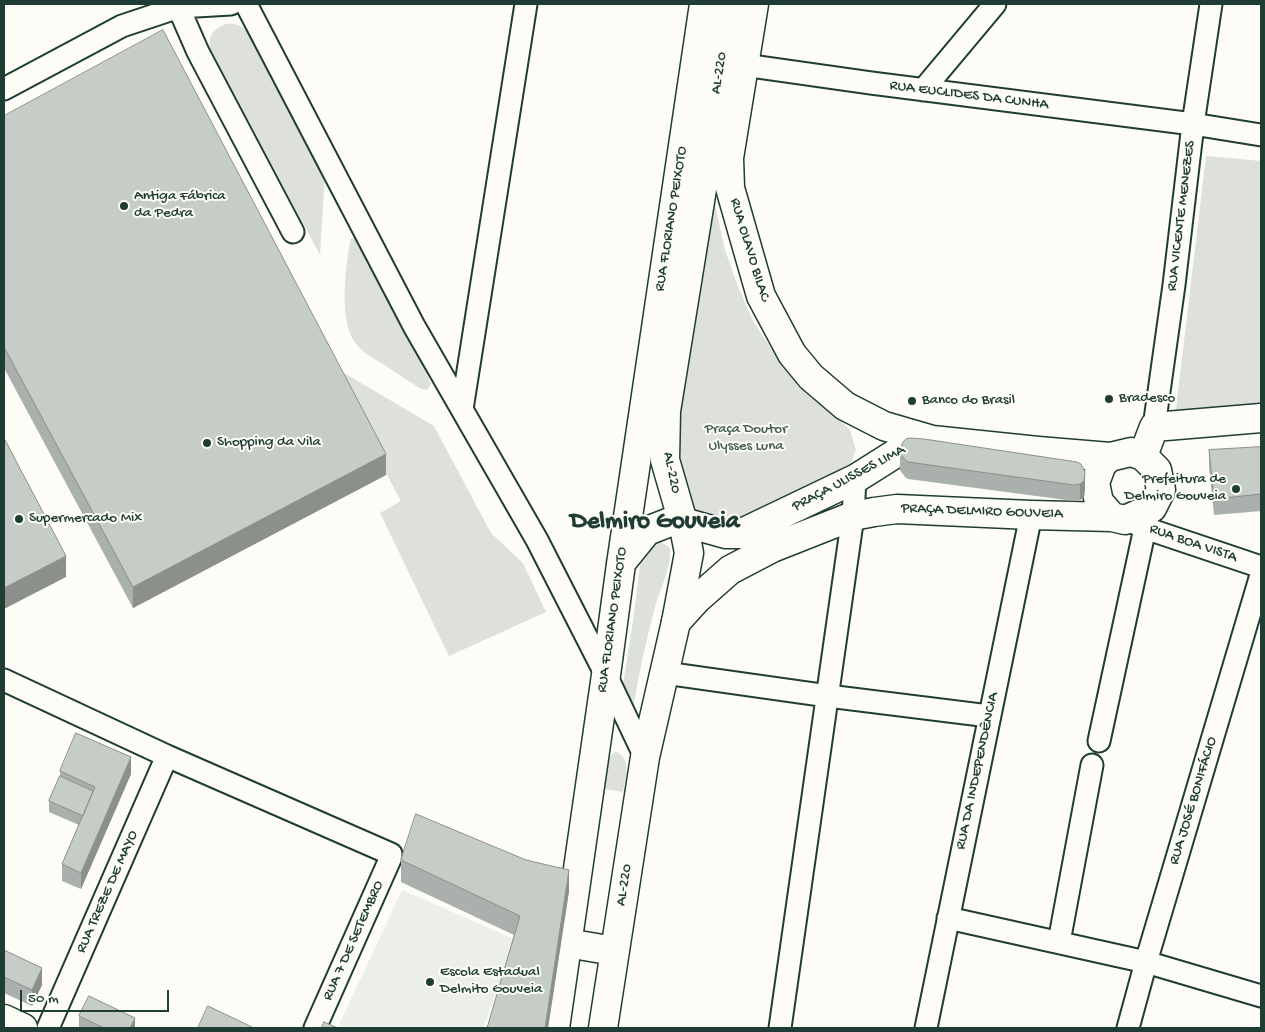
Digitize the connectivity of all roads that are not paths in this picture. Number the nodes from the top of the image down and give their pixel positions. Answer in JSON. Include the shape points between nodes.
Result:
{"nodes":[{"id":1,"x":231,"y":4,"type":"edge"},
{"id":2,"x":246,"y":4,"type":"edge"},
{"id":3,"x":526,"y":4,"type":"edge"},
{"id":4,"x":704,"y":4,"type":"edge"},
{"id":5,"x":732,"y":4,"type":"edge"},
{"id":6,"x":754,"y":4,"type":"edge"},
{"id":7,"x":995,"y":4,"type":"edge"},
{"id":8,"x":1211,"y":4,"type":"edge"},
{"id":9,"x":178,"y":6,"type":"edge"},
{"id":10,"x":744,"y":65,"type":"junction"},
{"id":11,"x":4,"y":89,"type":"edge"},
{"id":12,"x":923,"y":90,"type":"junction"},
{"id":13,"x":1193,"y":124,"type":"junction"},
{"id":14,"x":1261,"y":135,"type":"edge"},
{"id":15,"x":293,"y":232,"type":"dead end"},
{"id":16,"x":462,"y":409,"type":"junction"},
{"id":17,"x":1261,"y":418,"type":"edge"},
{"id":18,"x":1154,"y":427,"type":"junction"},
{"id":19,"x":932,"y":440,"type":"junction"},
{"id":20,"x":1143,"y":456,"type":"junction"},
{"id":21,"x":1110,"y":457,"type":"junction"},
{"id":22,"x":855,"y":479,"type":"junction"},
{"id":23,"x":1031,"y":515,"type":"junction"},
{"id":24,"x":853,"y":516,"type":"junction"},
{"id":25,"x":1127,"y":521,"type":"junction"},
{"id":26,"x":683,"y":522,"type":"junction"},
{"id":27,"x":621,"y":564,"type":"junction"},
{"id":28,"x":1261,"y":567,"type":"edge"},
{"id":29,"x":1261,"y":575,"type":"edge"},
{"id":30,"x":676,"y":622,"type":"junction"},
{"id":31,"x":665,"y":673,"type":"junction"},
{"id":32,"x":606,"y":675,"type":"junction"},
{"id":33,"x":4,"y":680,"type":"edge"},
{"id":34,"x":828,"y":696,"type":"junction"},
{"id":35,"x":989,"y":716,"type":"junction"},
{"id":36,"x":1099,"y":741,"type":"dead end"},
{"id":37,"x":167,"y":756,"type":"junction"},
{"id":38,"x":645,"y":757,"type":"junction"},
{"id":39,"x":1092,"y":766,"type":"dead end"},
{"id":40,"x":948,"y":918,"type":"junction"},
{"id":41,"x":1059,"y":942,"type":"junction"},
{"id":42,"x":567,"y":943,"type":"junction"},
{"id":43,"x":614,"y":951,"type":"junction"},
{"id":44,"x":1146,"y":962,"type":"junction"},
{"id":45,"x":1261,"y":996,"type":"edge"},
{"id":46,"x":4,"y":1020,"type":"edge"},
{"id":47,"x":23,"y":1028,"type":"edge"},
{"id":48,"x":48,"y":1028,"type":"edge"},
{"id":49,"x":315,"y":1028,"type":"edge"},
{"id":50,"x":555,"y":1028,"type":"edge"},
{"id":51,"x":602,"y":1028,"type":"edge"},
{"id":52,"x":780,"y":1028,"type":"edge"},
{"id":53,"x":926,"y":1028,"type":"edge"},
{"id":54,"x":1128,"y":1028,"type":"edge"}],
"edges":[{"from":1,"to":9,"type":"street"},
{"from":2,"to":16,"type":"street","via":[[414,326]]},
{"from":3,"to":16,"type":"street"},
{"from":4,"to":27,"type":"main road","name":"RUA FLORIANO PEIXOTO","number":"AL-220"},
{"from":5,"to":26,"type":"main road","name":"AL-220","number":"AL-220","via":[[666,412],[665,460]]},
{"from":6,"to":10,"type":"main road","name":"RUA OLAVO BILAC"},
{"from":7,"to":12,"type":"street"},
{"from":8,"to":13,"type":"street","name":"RUA VICENTE MENEZES"},
{"from":9,"to":11,"type":"street","via":[[122,26]]},
{"from":9,"to":15,"type":"street","via":[[198,52]]},
{"from":10,"to":12,"type":"street","name":"RUA EUCLIDES DA CUNHA"},
{"from":10,"to":19,"type":"main road","name":"RUA OLAVO BILAC","via":[[729,158],[730,188],[761,296],[792,354],[811,377],[845,406],[884,426]]},
{"from":12,"to":13,"type":"street","name":"RUA EUCLIDES DA CUNHA"},
{"from":13,"to":14,"type":"street","name":"RUA EUCLIDES DA CUNHA"},
{"from":13,"to":18,"type":"street","name":"RUA VICENTE MENEZES"},
{"from":16,"to":32,"type":"street","via":[[537,540]]},
{"from":17,"to":18,"type":"main road"},
{"from":18,"to":20,"type":"main road"},
{"from":19,"to":21,"type":"main road","name":"PRAÇA ULISSES LIMA"},
{"from":19,"to":22,"type":"main road","name":"PRAÇA ULISSES LIMA","via":[[901,450]]},
{"from":20,"to":21,"type":"main road","via":[[1131,452]]},
{"from":20,"to":25,"type":"main road","via":[[1157,470],[1161,490],[1152,508]]},
{"from":21,"to":25,"type":"main road","via":[[1102,464],[1095,483],[1100,502]]},
{"from":22,"to":24,"type":"street"},
{"from":22,"to":26,"type":"main road","name":"PRAÇA ULISSES LIMA","via":[[740,534],[726,534]]},
{"from":23,"to":24,"type":"main road","name":"PRAÇA DELMIRO GOUVEIA","via":[[897,509]]},
{"from":23,"to":25,"type":"main road","name":"PRAÇA DELMIRO GOUVEIA"},
{"from":23,"to":35,"type":"street","name":"RUA DA INDEPENDÊNCIA"},
{"from":24,"to":30,"type":"main road","name":"PRAÇA ULISSES LIMA","via":[[772,548],[730,570]]},
{"from":24,"to":34,"type":"street"},
{"from":25,"to":28,"type":"street","name":"RUA BOA VISTA"},
{"from":25,"to":36,"type":"street"},
{"from":26,"to":27,"type":"main road","via":[[670,522],[646,531]]},
{"from":26,"to":30,"type":"main road","name":"AL-220","number":"AL-220","via":[[689,553]]},
{"from":27,"to":32,"type":"main road","name":"RUA FLORIANO PEIXOTO","number":"AL-220"},
{"from":29,"to":44,"type":"street","name":"RUA JOSÉ BONIFÁCIO"},
{"from":30,"to":31,"type":"main road","name":"AL-220","number":"AL-220"},
{"from":31,"to":34,"type":"street"},
{"from":31,"to":38,"type":"main road","name":"AL-220","number":"AL-220"},
{"from":32,"to":38,"type":"street"},
{"from":32,"to":42,"type":"main road","name":"RUA FLORIANO PEIXOTO","number":"AL-220"},
{"from":33,"to":37,"type":"street"},
{"from":34,"to":35,"type":"street"},
{"from":34,"to":52,"type":"street"},
{"from":35,"to":40,"type":"street","name":"RUA DA INDEPENDÊNCIA"},
{"from":37,"to":48,"type":"street","name":"RUA TREZE DE MAYO"},
{"from":37,"to":49,"type":"street","name":"RUA 7 DE SETEMBRO","via":[[391,854]]},
{"from":38,"to":43,"type":"main road","name":"AL-220","number":"AL-220"},
{"from":39,"to":41,"type":"street"},
{"from":40,"to":41,"type":"street"},
{"from":40,"to":53,"type":"street","name":"RUA DA INDEPENDÊNCIA"},
{"from":41,"to":44,"type":"street"},
{"from":42,"to":43,"type":"main road"},
{"from":42,"to":50,"type":"main road","name":"RUA FLORIANO PEIXOTO","number":"AL-220"},
{"from":43,"to":51,"type":"main road","name":"AL-220","number":"AL-220"},
{"from":44,"to":45,"type":"street"},
{"from":44,"to":54,"type":"street","name":"RUA JOSÉ BONIFÁCIO"},
{"from":46,"to":47,"type":"main road"}]}
